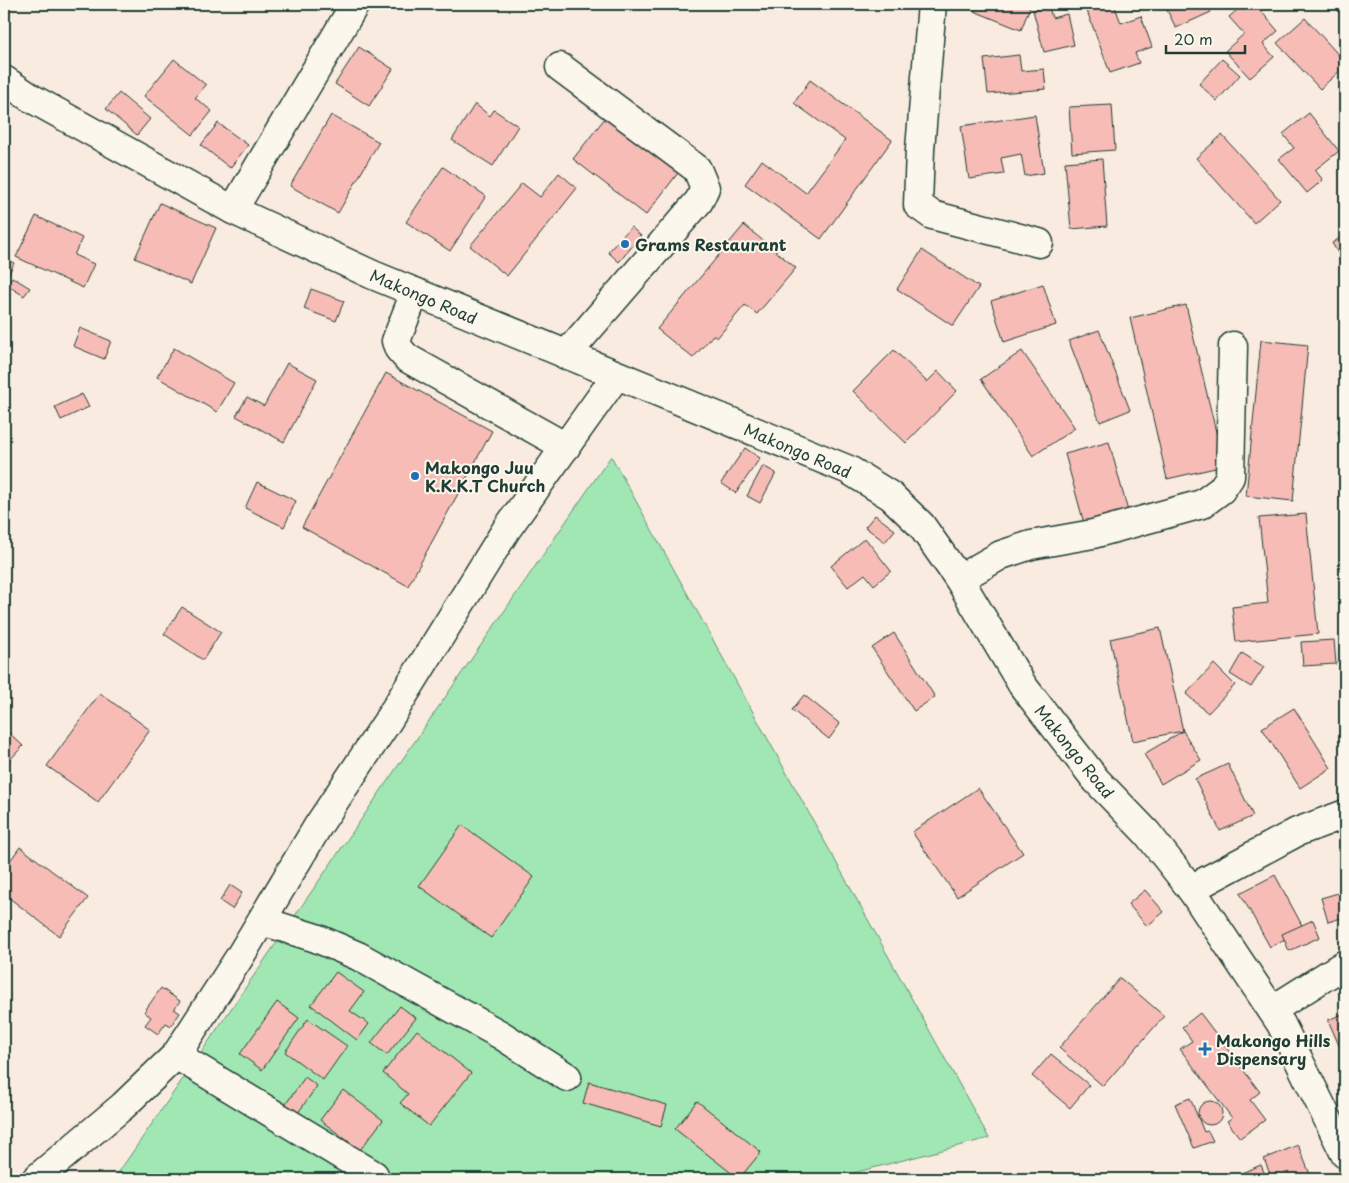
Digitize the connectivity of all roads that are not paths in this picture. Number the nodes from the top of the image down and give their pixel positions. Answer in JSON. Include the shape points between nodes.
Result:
{"nodes":[{"id":1,"x":354,"y":4,"type":"edge"},
{"id":2,"x":932,"y":4,"type":"edge"},
{"id":3,"x":560,"y":67,"type":"dead end"},
{"id":4,"x":4,"y":80,"type":"edge"},
{"id":5,"x":233,"y":210,"type":"junction"},
{"id":6,"x":1039,"y":243,"type":"dead end"},
{"id":7,"x":415,"y":292,"type":"junction"},
{"id":8,"x":1233,"y":346,"type":"dead end"},
{"id":9,"x":566,"y":355,"type":"junction"},
{"id":10,"x":616,"y":376,"type":"junction"},
{"id":11,"x":566,"y":447,"type":"junction"},
{"id":12,"x":959,"y":579,"type":"junction"},
{"id":13,"x":1345,"y":814,"type":"edge"},
{"id":14,"x":1191,"y":889,"type":"junction"},
{"id":15,"x":262,"y":921,"type":"junction"},
{"id":16,"x":1345,"y":964,"type":"edge"},
{"id":17,"x":1272,"y":1010,"type":"junction"},
{"id":18,"x":176,"y":1055,"type":"junction"},
{"id":19,"x":567,"y":1077,"type":"dead end"},
{"id":20,"x":1345,"y":1154,"type":"edge"},
{"id":21,"x":374,"y":1175,"type":"dead end"},
{"id":22,"x":36,"y":1179,"type":"edge"}],
"edges":[{"from":1,"to":5,"type":"street"},
{"from":2,"to":6,"type":"street","via":[[918,205],[932,215]]},
{"from":3,"to":9,"type":"street","via":[[697,169],[704,188],[699,201]]},
{"from":4,"to":5,"type":"street","name":"Makongo Road"},
{"from":5,"to":7,"type":"street","name":"Makongo Road"},
{"from":7,"to":9,"type":"street","name":"Makongo Road"},
{"from":7,"to":11,"type":"street","via":[[396,340],[407,358]]},
{"from":8,"to":12,"type":"street","via":[[1230,477],[1221,490],[1202,504],[1001,555]]},
{"from":9,"to":10,"type":"street","name":"Makongo Road"},
{"from":10,"to":11,"type":"street"},
{"from":10,"to":12,"type":"street","name":"Makongo Road","via":[[849,470],[891,496],[921,525]]},
{"from":11,"to":15,"type":"street","via":[[501,538],[318,826]]},
{"from":12,"to":14,"type":"street","name":"Makongo Road","via":[[1023,686],[1057,732],[1096,780],[1148,832]]},
{"from":13,"to":14,"type":"street","via":[[1297,832]]},
{"from":14,"to":17,"type":"street","name":"Makongo Road"},
{"from":15,"to":18,"type":"street"},
{"from":15,"to":19,"type":"street","via":[[316,938],[358,956],[501,1035]]},
{"from":16,"to":17,"type":"street"},
{"from":17,"to":20,"type":"street","name":"Makongo Road","via":[[1282,1024]]},
{"from":18,"to":21,"type":"street"},
{"from":18,"to":22,"type":"street","via":[[123,1106]]}]}
